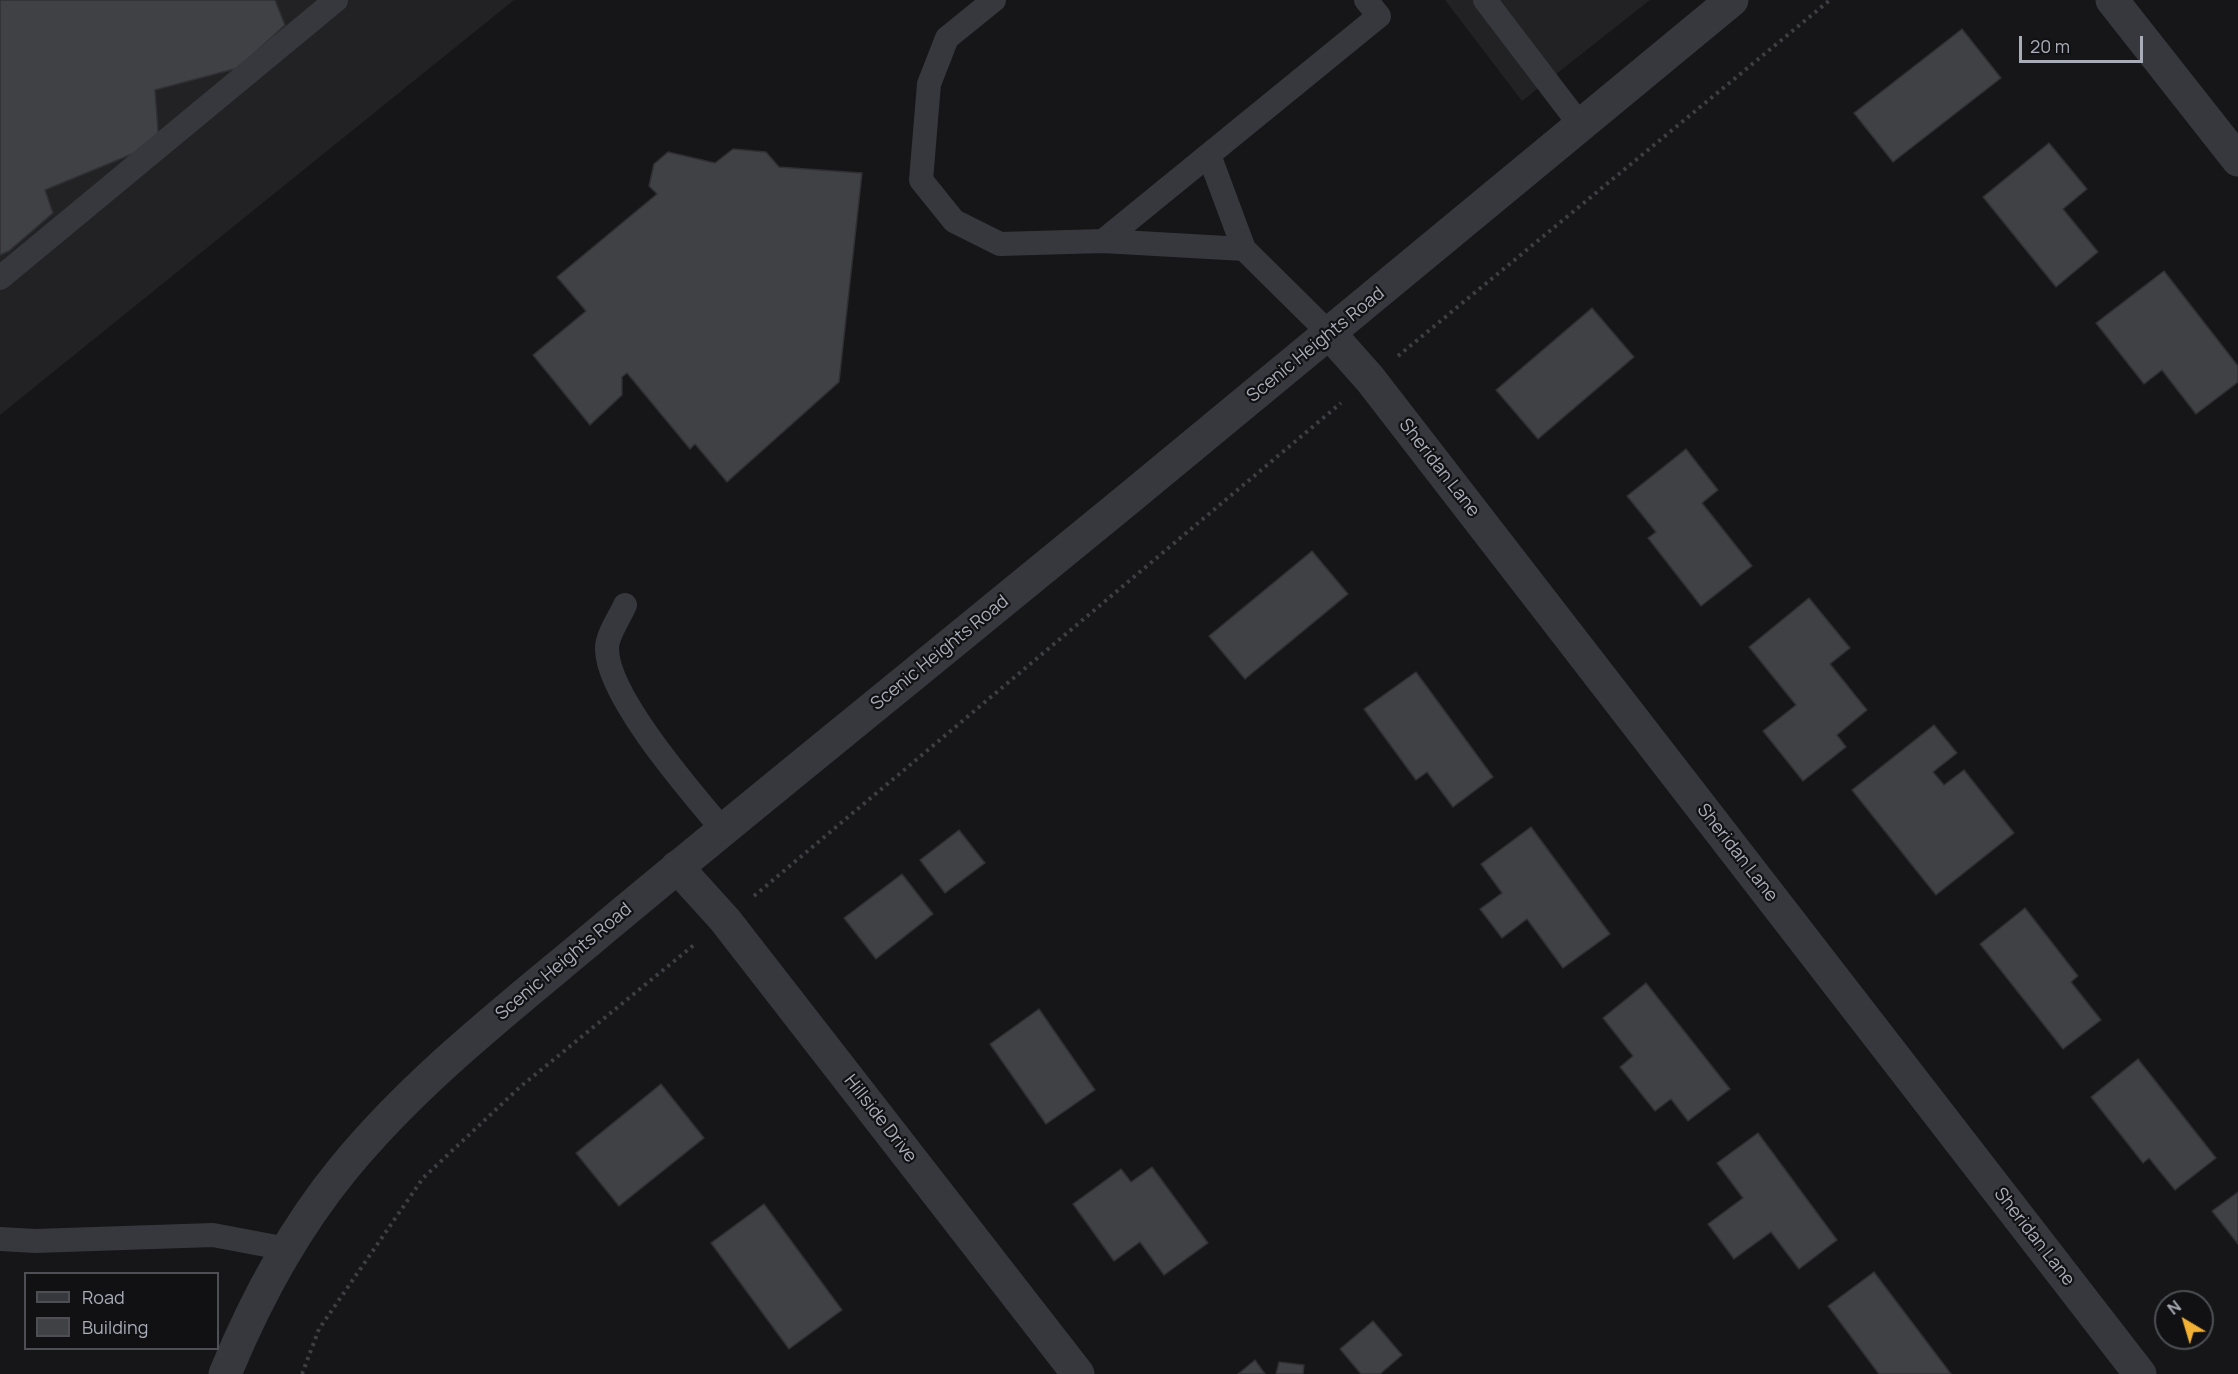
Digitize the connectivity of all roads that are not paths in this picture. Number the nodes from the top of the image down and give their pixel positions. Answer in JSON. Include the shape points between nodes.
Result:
{"nodes":[{"id":1,"x":336,"y":0,"type":"edge"},
{"id":2,"x":994,"y":0,"type":"edge"},
{"id":3,"x":1366,"y":0,"type":"edge"},
{"id":4,"x":1485,"y":0,"type":"edge"},
{"id":5,"x":1732,"y":0,"type":"edge"},
{"id":6,"x":2112,"y":0,"type":"edge"},
{"id":7,"x":1581,"y":126,"type":"junction"},
{"id":8,"x":1209,"y":155,"type":"junction"},
{"id":9,"x":2238,"y":160,"type":"edge"},
{"id":10,"x":1103,"y":241,"type":"junction"},
{"id":11,"x":1244,"y":249,"type":"junction"},
{"id":12,"x":0,"y":278,"type":"edge"},
{"id":13,"x":1330,"y":334,"type":"junction"},
{"id":14,"x":625,"y":605,"type":"dead end"},
{"id":15,"x":723,"y":830,"type":"junction"},
{"id":16,"x":677,"y":867,"type":"junction"},
{"id":17,"x":0,"y":1239,"type":"edge"},
{"id":18,"x":287,"y":1249,"type":"junction"},
{"id":19,"x":225,"y":1374,"type":"edge"},
{"id":20,"x":1078,"y":1374,"type":"edge"},
{"id":21,"x":2140,"y":1374,"type":"edge"}],
"edges":[{"from":1,"to":12,"type":"lane"},
{"from":2,"to":10,"type":"lane","via":[[947,38],[929,84],[921,180],[954,221],[999,244]]},
{"from":3,"to":8,"type":"lane","via":[[1379,16]]},
{"from":4,"to":7,"type":"lane"},
{"from":5,"to":7,"type":"street","name":"Scenic Heights Road"},
{"from":6,"to":9,"type":"street"},
{"from":7,"to":13,"type":"street","name":"Scenic Heights Road"},
{"from":8,"to":10,"type":"lane"},
{"from":8,"to":11,"type":"lane"},
{"from":10,"to":11,"type":"lane"},
{"from":11,"to":13,"type":"lane"},
{"from":13,"to":15,"type":"street","name":"Scenic Heights Road"},
{"from":13,"to":21,"type":"street","name":"Sheridan Lane","via":[[1370,379]]},
{"from":14,"to":15,"type":"lane","via":[[606,646],[619,686],[629,707],[672,768]]},
{"from":15,"to":16,"type":"street","name":"Scenic Heights Road"},
{"from":16,"to":18,"type":"street","name":"Scenic Heights Road","via":[[398,1107],[342,1170]]},
{"from":16,"to":20,"type":"street","name":"Hillside Drive","via":[[725,920]]},
{"from":17,"to":18,"type":"lane","via":[[213,1235]]},
{"from":18,"to":19,"type":"street","name":"Scenic Heights Road","via":[[254,1307]]}]}
